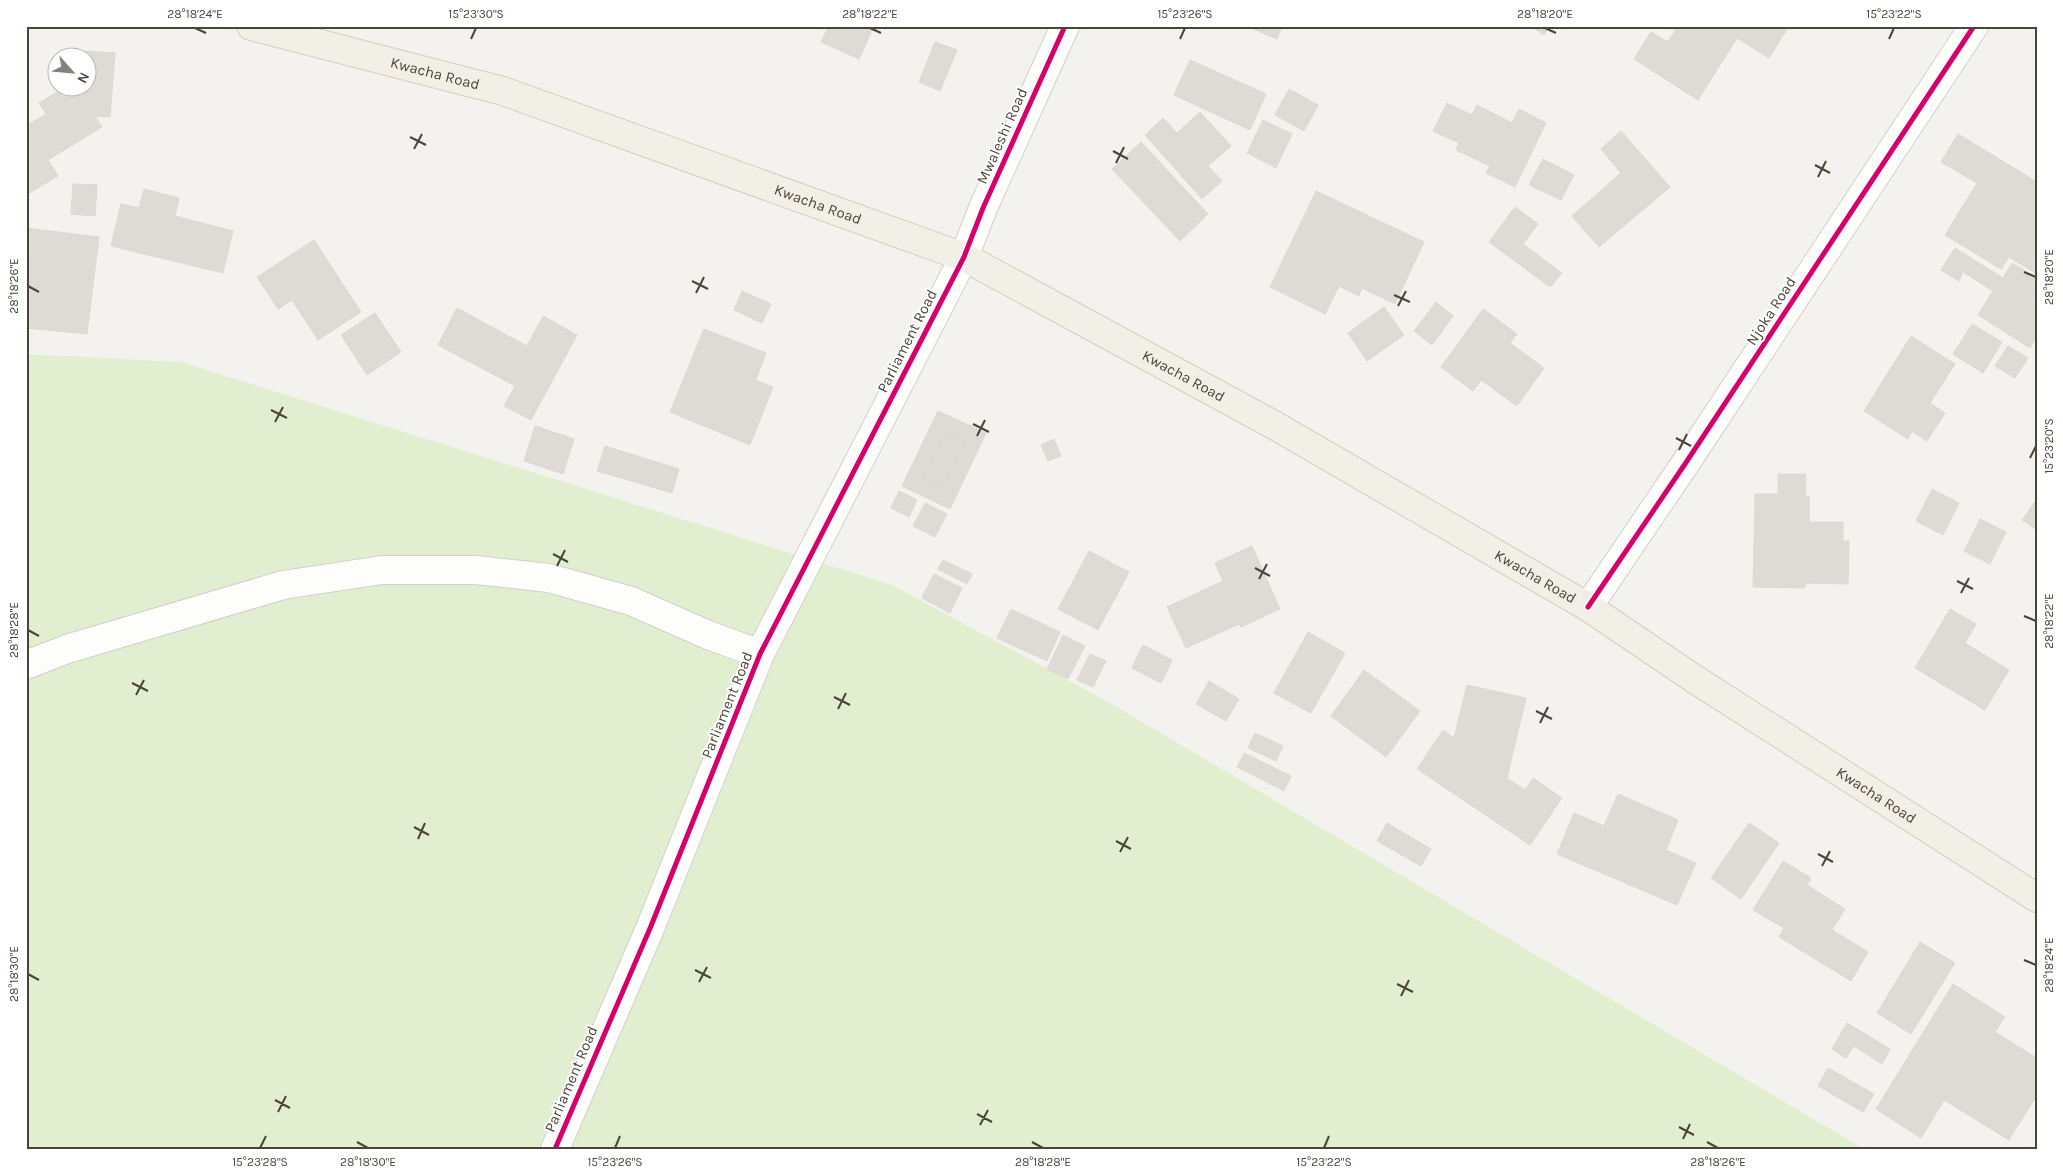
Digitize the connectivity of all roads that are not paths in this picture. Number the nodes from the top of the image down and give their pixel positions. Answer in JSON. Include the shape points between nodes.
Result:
{"nodes":[{"id":1,"x":251,"y":26,"type":"edge"},
{"id":2,"x":1065,"y":26,"type":"edge"},
{"id":3,"x":1974,"y":26,"type":"edge"},
{"id":4,"x":964,"y":257,"type":"junction"},
{"id":5,"x":1588,"y":607,"type":"junction"},
{"id":6,"x":760,"y":654,"type":"junction"},
{"id":7,"x":26,"y":665,"type":"edge"},
{"id":8,"x":2037,"y":898,"type":"edge"},
{"id":9,"x":555,"y":1149,"type":"edge"}],
"edges":[{"from":1,"to":4,"type":"main road","name":"Kwacha Road","via":[[503,91]]},
{"from":2,"to":4,"type":"street","name":"Mwaleshi Road"},
{"from":3,"to":5,"type":"street","name":"Njoka Road"},
{"from":4,"to":5,"type":"main road","name":"Kwacha Road","via":[[1274,425]]},
{"from":4,"to":6,"type":"street","name":"Parliament Road"},
{"from":5,"to":8,"type":"main road","name":"Kwacha Road","via":[[1696,680]]},
{"from":6,"to":7,"type":"street","via":[[631,601],[549,578],[476,570],[382,570],[283,585],[67,649]]},
{"from":6,"to":9,"type":"street","name":"Parliament Road","via":[[651,926]]}]}
